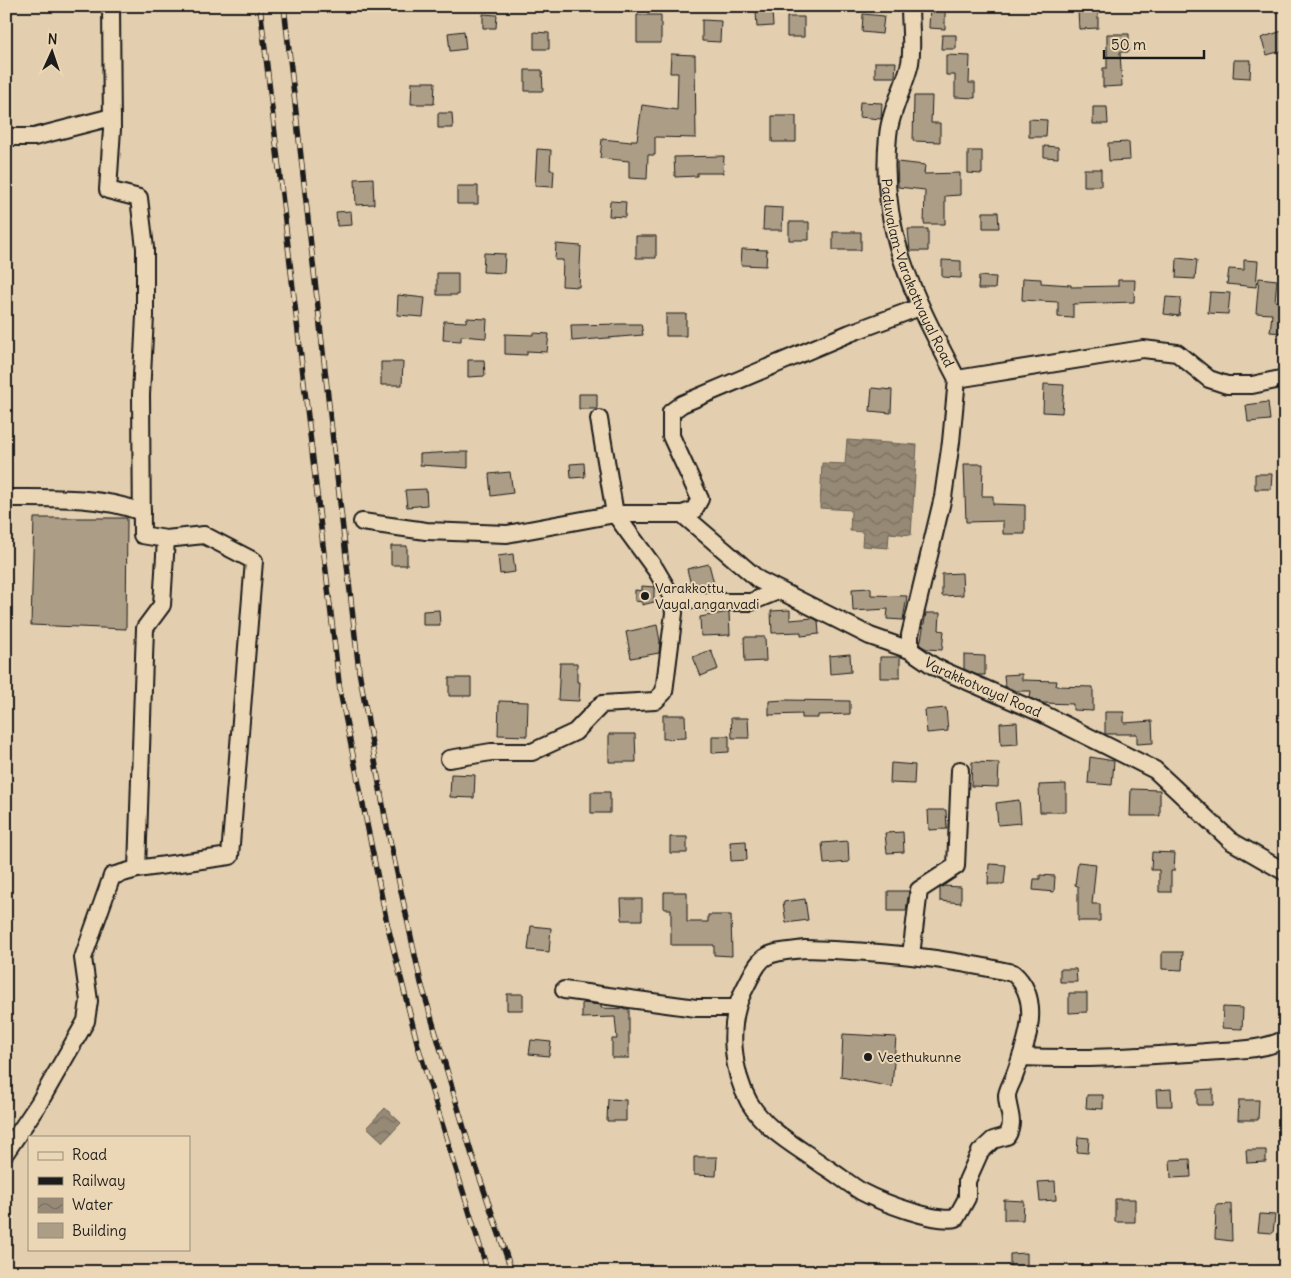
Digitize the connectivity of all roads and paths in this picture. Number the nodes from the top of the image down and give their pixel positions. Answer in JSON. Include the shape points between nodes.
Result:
{"nodes":[{"id":1,"x":111,"y":6,"type":"edge"},
{"id":2,"x":910,"y":6,"type":"edge"},
{"id":3,"x":112,"y":117,"type":"junction"},
{"id":4,"x":6,"y":137,"type":"edge"},
{"id":5,"x":920,"y":307,"type":"junction"},
{"id":6,"x":1285,"y":378,"type":"edge"},
{"id":7,"x":957,"y":379,"type":"junction"},
{"id":8,"x":599,"y":419,"type":"dead end"},
{"id":9,"x":6,"y":498,"type":"edge"},
{"id":10,"x":142,"y":512,"type":"junction"},
{"id":11,"x":615,"y":514,"type":"junction"},
{"id":12,"x":682,"y":514,"type":"junction"},
{"id":13,"x":362,"y":522,"type":"dead end"},
{"id":14,"x":166,"y":539,"type":"junction"},
{"id":15,"x":778,"y":591,"type":"junction"},
{"id":16,"x":672,"y":597,"type":"junction"},
{"id":17,"x":910,"y":650,"type":"junction"},
{"id":18,"x":449,"y":758,"type":"dead end"},
{"id":19,"x":960,"y":770,"type":"dead end"},
{"id":20,"x":137,"y":869,"type":"junction"},
{"id":21,"x":1285,"y":872,"type":"edge"},
{"id":22,"x":911,"y":955,"type":"junction"},
{"id":23,"x":564,"y":990,"type":"dead end"},
{"id":24,"x":736,"y":1008,"type":"junction"},
{"id":25,"x":1285,"y":1040,"type":"edge"},
{"id":26,"x":1021,"y":1056,"type":"junction"},
{"id":27,"x":6,"y":1152,"type":"edge"}],
"edges":[{"from":1,"to":3,"type":"street"},
{"from":2,"to":5,"type":"street","name":"Paduvalam-Varakottvayal Road","via":[[910,62],[888,134],[887,202],[902,262]]},
{"from":3,"to":4,"type":"street","via":[[34,137]]},
{"from":3,"to":10,"type":"street","via":[[108,190],[138,198],[145,248]]},
{"from":5,"to":7,"type":"street","name":"Paduvalam-Varakottvayal Road"},
{"from":5,"to":12,"type":"street","via":[[833,340],[682,404],[671,412],[671,436],[700,499],[694,510]]},
{"from":6,"to":7,"type":"street","name":"Paduvalam-Varakottvayal Road","via":[[1252,385],[1227,385],[1209,379],[1177,352],[1144,349]]},
{"from":7,"to":17,"type":"street","name":"Varakkotvayal Road","via":[[943,497],[910,635]]},
{"from":8,"to":11,"type":"street"},
{"from":9,"to":10,"type":"street","via":[[68,498],[121,504]]},
{"from":10,"to":14,"type":"street","via":[[142,535]]},
{"from":11,"to":12,"type":"street"},
{"from":11,"to":13,"type":"street","via":[[507,534],[426,531]]},
{"from":11,"to":16,"type":"street"},
{"from":12,"to":15,"type":"street","via":[[759,580]]},
{"from":14,"to":20,"type":"street","via":[[162,605],[145,628]]},
{"from":14,"to":20,"type":"street","via":[[204,535],[254,561],[231,846],[230,856]]},
{"from":15,"to":16,"type":"street","via":[[751,602]]},
{"from":15,"to":17,"type":"street","via":[[870,636]]},
{"from":16,"to":18,"type":"street","via":[[674,613],[664,692],[654,701],[602,704],[575,732],[532,752],[492,752]]},
{"from":17,"to":21,"type":"street","name":"Varakkotvayal Road","via":[[935,667],[1043,714],[1155,770],[1231,841]]},
{"from":19,"to":22,"type":"street","via":[[956,866],[919,890]]},
{"from":20,"to":27,"type":"street","via":[[112,876],[83,958],[89,1001],[86,1021],[39,1103]]},
{"from":22,"to":24,"type":"street","via":[[805,949],[769,953],[757,965]]},
{"from":22,"to":26,"type":"street","via":[[1013,973],[1022,981],[1029,993],[1030,1004],[1028,1035]]},
{"from":23,"to":24,"type":"street","via":[[696,1008]]},
{"from":24,"to":26,"type":"street","via":[[734,1042],[737,1074],[750,1103],[767,1126],[862,1192],[896,1206],[947,1220],[956,1218],[962,1210],[967,1198],[967,1181],[980,1152],[993,1140],[1008,1136],[1012,1128],[1007,1094]]},
{"from":25,"to":26,"type":"street","via":[[1243,1049],[1124,1057]]}]}
